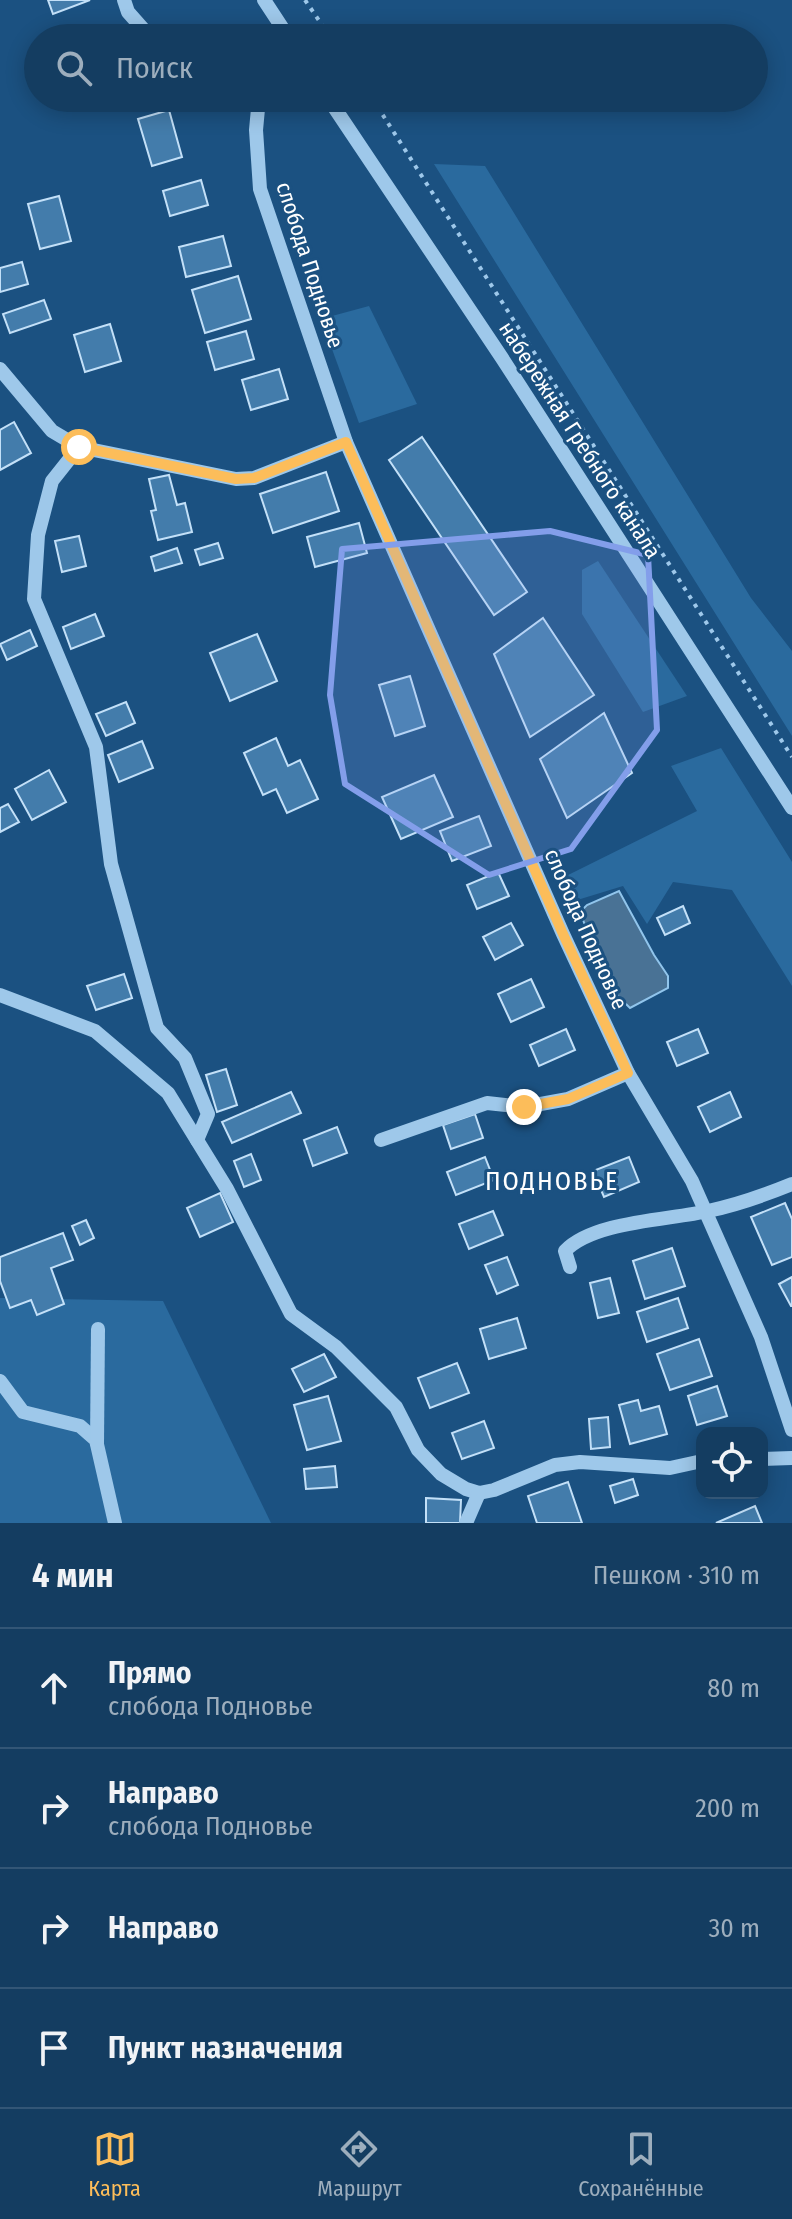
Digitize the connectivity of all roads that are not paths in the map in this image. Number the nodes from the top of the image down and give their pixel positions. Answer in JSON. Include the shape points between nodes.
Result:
{"nodes":[{"id":1,"x":124,"y":0,"type":"edge"},
{"id":2,"x":264,"y":0,"type":"edge"},
{"id":3,"x":139,"y":24,"type":"edge"},
{"id":4,"x":279,"y":24,"type":"edge"},
{"id":5,"x":258,"y":112,"type":"edge"},
{"id":6,"x":337,"y":112,"type":"edge"},
{"id":7,"x":0,"y":369,"type":"edge"},
{"id":8,"x":346,"y":442,"type":"junction"},
{"id":9,"x":79,"y":447,"type":"junction"},
{"id":10,"x":792,"y":808,"type":"edge"},
{"id":11,"x":0,"y":995,"type":"edge"},
{"id":12,"x":628,"y":1073,"type":"junction"},
{"id":13,"x":197,"y":1140,"type":"junction"},
{"id":14,"x":381,"y":1140,"type":"dead end"},
{"id":15,"x":792,"y":1184,"type":"edge"},
{"id":16,"x":706,"y":1212,"type":"junction"},
{"id":17,"x":570,"y":1267,"type":"dead end"},
{"id":18,"x":98,"y":1329,"type":"dead end"},
{"id":19,"x":0,"y":1381,"type":"edge"},
{"id":20,"x":792,"y":1430,"type":"edge"},
{"id":21,"x":97,"y":1443,"type":"junction"},
{"id":22,"x":792,"y":1458,"type":"edge"},
{"id":23,"x":768,"y":1459,"type":"edge"},
{"id":24,"x":696,"y":1462,"type":"edge"},
{"id":25,"x":479,"y":1493,"type":"junction"},
{"id":26,"x":115,"y":1523,"type":"edge"},
{"id":27,"x":466,"y":1523,"type":"edge"}],
"edges":[{"from":1,"to":3,"type":"street"},
{"from":2,"to":4,"type":"street"},
{"from":5,"to":8,"type":"street","name":"слобода Подновье","via":[[260,189]]},
{"from":6,"to":10,"type":"street","name":"набережная Гребного канала"},
{"from":7,"to":9,"type":"street","via":[[52,431]]},
{"from":8,"to":9,"type":"street","via":[[254,478],[236,479]]},
{"from":8,"to":12,"type":"street","name":"слобода Подновье"},
{"from":9,"to":13,"type":"street","via":[[52,481],[38,535],[34,599],[96,747],[111,864],[157,1028],[185,1058],[208,1114]]},
{"from":11,"to":13,"type":"street","via":[[95,1031],[168,1093]]},
{"from":12,"to":14,"type":"street","via":[[568,1099],[524,1107],[487,1103]]},
{"from":12,"to":16,"type":"street","name":"слобода Подновье"},
{"from":13,"to":25,"type":"street","via":[[291,1314],[336,1347],[396,1407],[418,1450],[441,1474]]},
{"from":15,"to":16,"type":"street"},
{"from":16,"to":17,"type":"street","via":[[647,1219],[575,1241],[565,1251]]},
{"from":16,"to":20,"type":"street","name":"слобода Подновье","via":[[761,1337]]},
{"from":18,"to":21,"type":"street"},
{"from":19,"to":21,"type":"street","via":[[23,1412],[80,1426]]},
{"from":21,"to":26,"type":"street"},
{"from":22,"to":23,"type":"street"},
{"from":24,"to":25,"type":"street","via":[[670,1468],[555,1465]]},
{"from":25,"to":27,"type":"street"}]}
